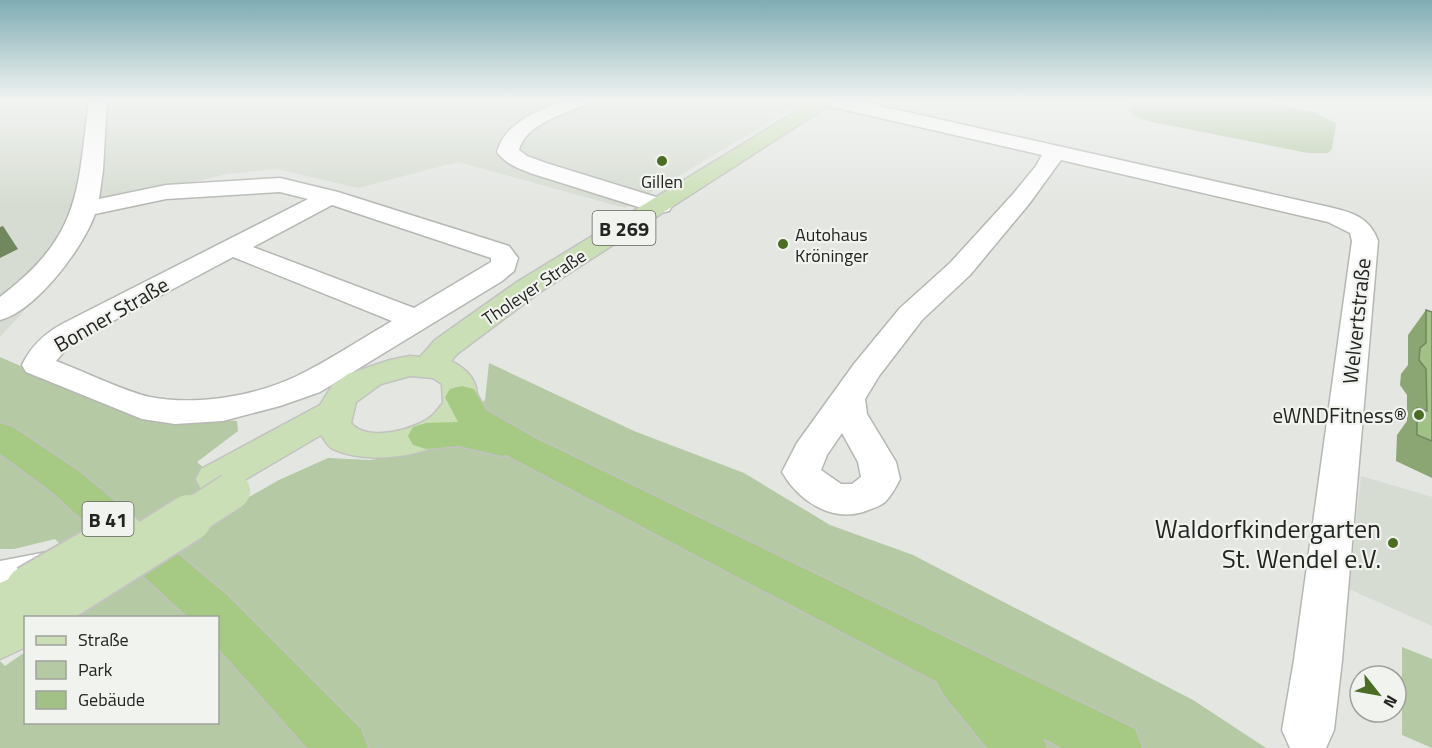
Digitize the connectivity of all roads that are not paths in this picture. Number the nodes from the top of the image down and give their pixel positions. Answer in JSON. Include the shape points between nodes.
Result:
{"nodes":[{"id":1,"x":94,"y":135,"type":"edge"},
{"id":2,"x":513,"y":135,"type":"edge"},
{"id":3,"x":773,"y":135,"type":"edge"},
{"id":4,"x":980,"y":135,"type":"edge"},
{"id":5,"x":1054,"y":152,"type":"junction"},
{"id":6,"x":330,"y":197,"type":"junction"},
{"id":7,"x":660,"y":206,"type":"junction"},
{"id":8,"x":85,"y":209,"type":"junction"},
{"id":9,"x":233,"y":248,"type":"junction"},
{"id":10,"x":0,"y":311,"type":"edge"},
{"id":11,"x":417,"y":320,"type":"junction"},
{"id":12,"x":429,"y":367,"type":"junction"},
{"id":13,"x":462,"y":397,"type":"junction"},
{"id":14,"x":848,"y":399,"type":"dead end"},
{"id":15,"x":333,"y":413,"type":"junction"},
{"id":16,"x":0,"y":436,"type":"edge"},
{"id":17,"x":426,"y":436,"type":"junction"},
{"id":18,"x":354,"y":444,"type":"junction"},
{"id":19,"x":522,"y":447,"type":"junction"},
{"id":20,"x":223,"y":485,"type":"junction"},
{"id":21,"x":69,"y":566,"type":"joint"},
{"id":22,"x":21,"y":604,"type":"edge"},
{"id":23,"x":218,"y":616,"type":"edge"},
{"id":24,"x":219,"y":617,"type":"edge"},
{"id":25,"x":0,"y":638,"type":"edge"},
{"id":26,"x":949,"y":665,"type":"junction"},
{"id":27,"x":1308,"y":730,"type":"dead end"},
{"id":28,"x":342,"y":748,"type":"edge"},
{"id":29,"x":1021,"y":748,"type":"edge"},
{"id":30,"x":1116,"y":748,"type":"edge"}],
"edges":[{"from":1,"to":8,"type":"street"},
{"from":2,"to":7,"type":"street","via":[[508,152],[519,161]]},
{"from":3,"to":7,"type":"main road","name":"Tholeyer Straße","number":"B 269"},
{"from":4,"to":5,"type":"street","name":"Welvertstraße"},
{"from":5,"to":14,"type":"street","via":[[1046,168],[960,269],[911,314]]},
{"from":5,"to":27,"type":"street","name":"Welvertstraße","via":[[1340,217],[1364,231]]},
{"from":6,"to":8,"type":"street","name":"Bonner Straße","via":[[280,185],[195,188]]},
{"from":6,"to":9,"type":"street","name":"Bonner Straße"},
{"from":6,"to":11,"type":"street","name":"Bonner Straße","via":[[500,252],[505,258],[504,266],[492,275]]},
{"from":7,"to":12,"type":"main road","name":"Tholeyer Straße","number":"B 269","via":[[527,288],[446,347]]},
{"from":8,"to":10,"type":"street","via":[[57,257]]},
{"from":9,"to":11,"type":"street"},
{"from":9,"to":11,"type":"street","name":"Bonner Straße","via":[[64,336],[42,354],[38,364],[142,407],[175,412],[223,408],[308,384]]},
{"from":12,"to":13,"type":"main road","via":[[441,369],[458,380]]},
{"from":12,"to":15,"type":"main road","via":[[390,369],[370,376],[339,399]]},
{"from":13,"to":17,"type":"main road","via":[[456,411]]},
{"from":13,"to":19,"type":"highway","via":[[473,418]]},
{"from":15,"to":18,"type":"main road","via":[[333,426],[340,436]]},
{"from":15,"to":20,"type":"main road"},
{"from":16,"to":23,"type":"highway","number":"B 41","via":[[66,483]]},
{"from":17,"to":18,"type":"main road","via":[[389,447]]},
{"from":17,"to":19,"type":"highway","via":[[459,434]]},
{"from":18,"to":20,"type":"main road","via":[[333,444]]},
{"from":19,"to":26,"type":"highway"},
{"from":20,"to":21,"type":"main road","bridge":true},
{"from":20,"to":22,"type":"main road","bridge":true},
{"from":21,"to":22,"type":"street"},
{"from":22,"to":25,"type":"main road"},
{"from":24,"to":28,"type":"highway","number":"B 41"},
{"from":26,"to":29,"type":"highway"},
{"from":26,"to":30,"type":"highway"}]}
